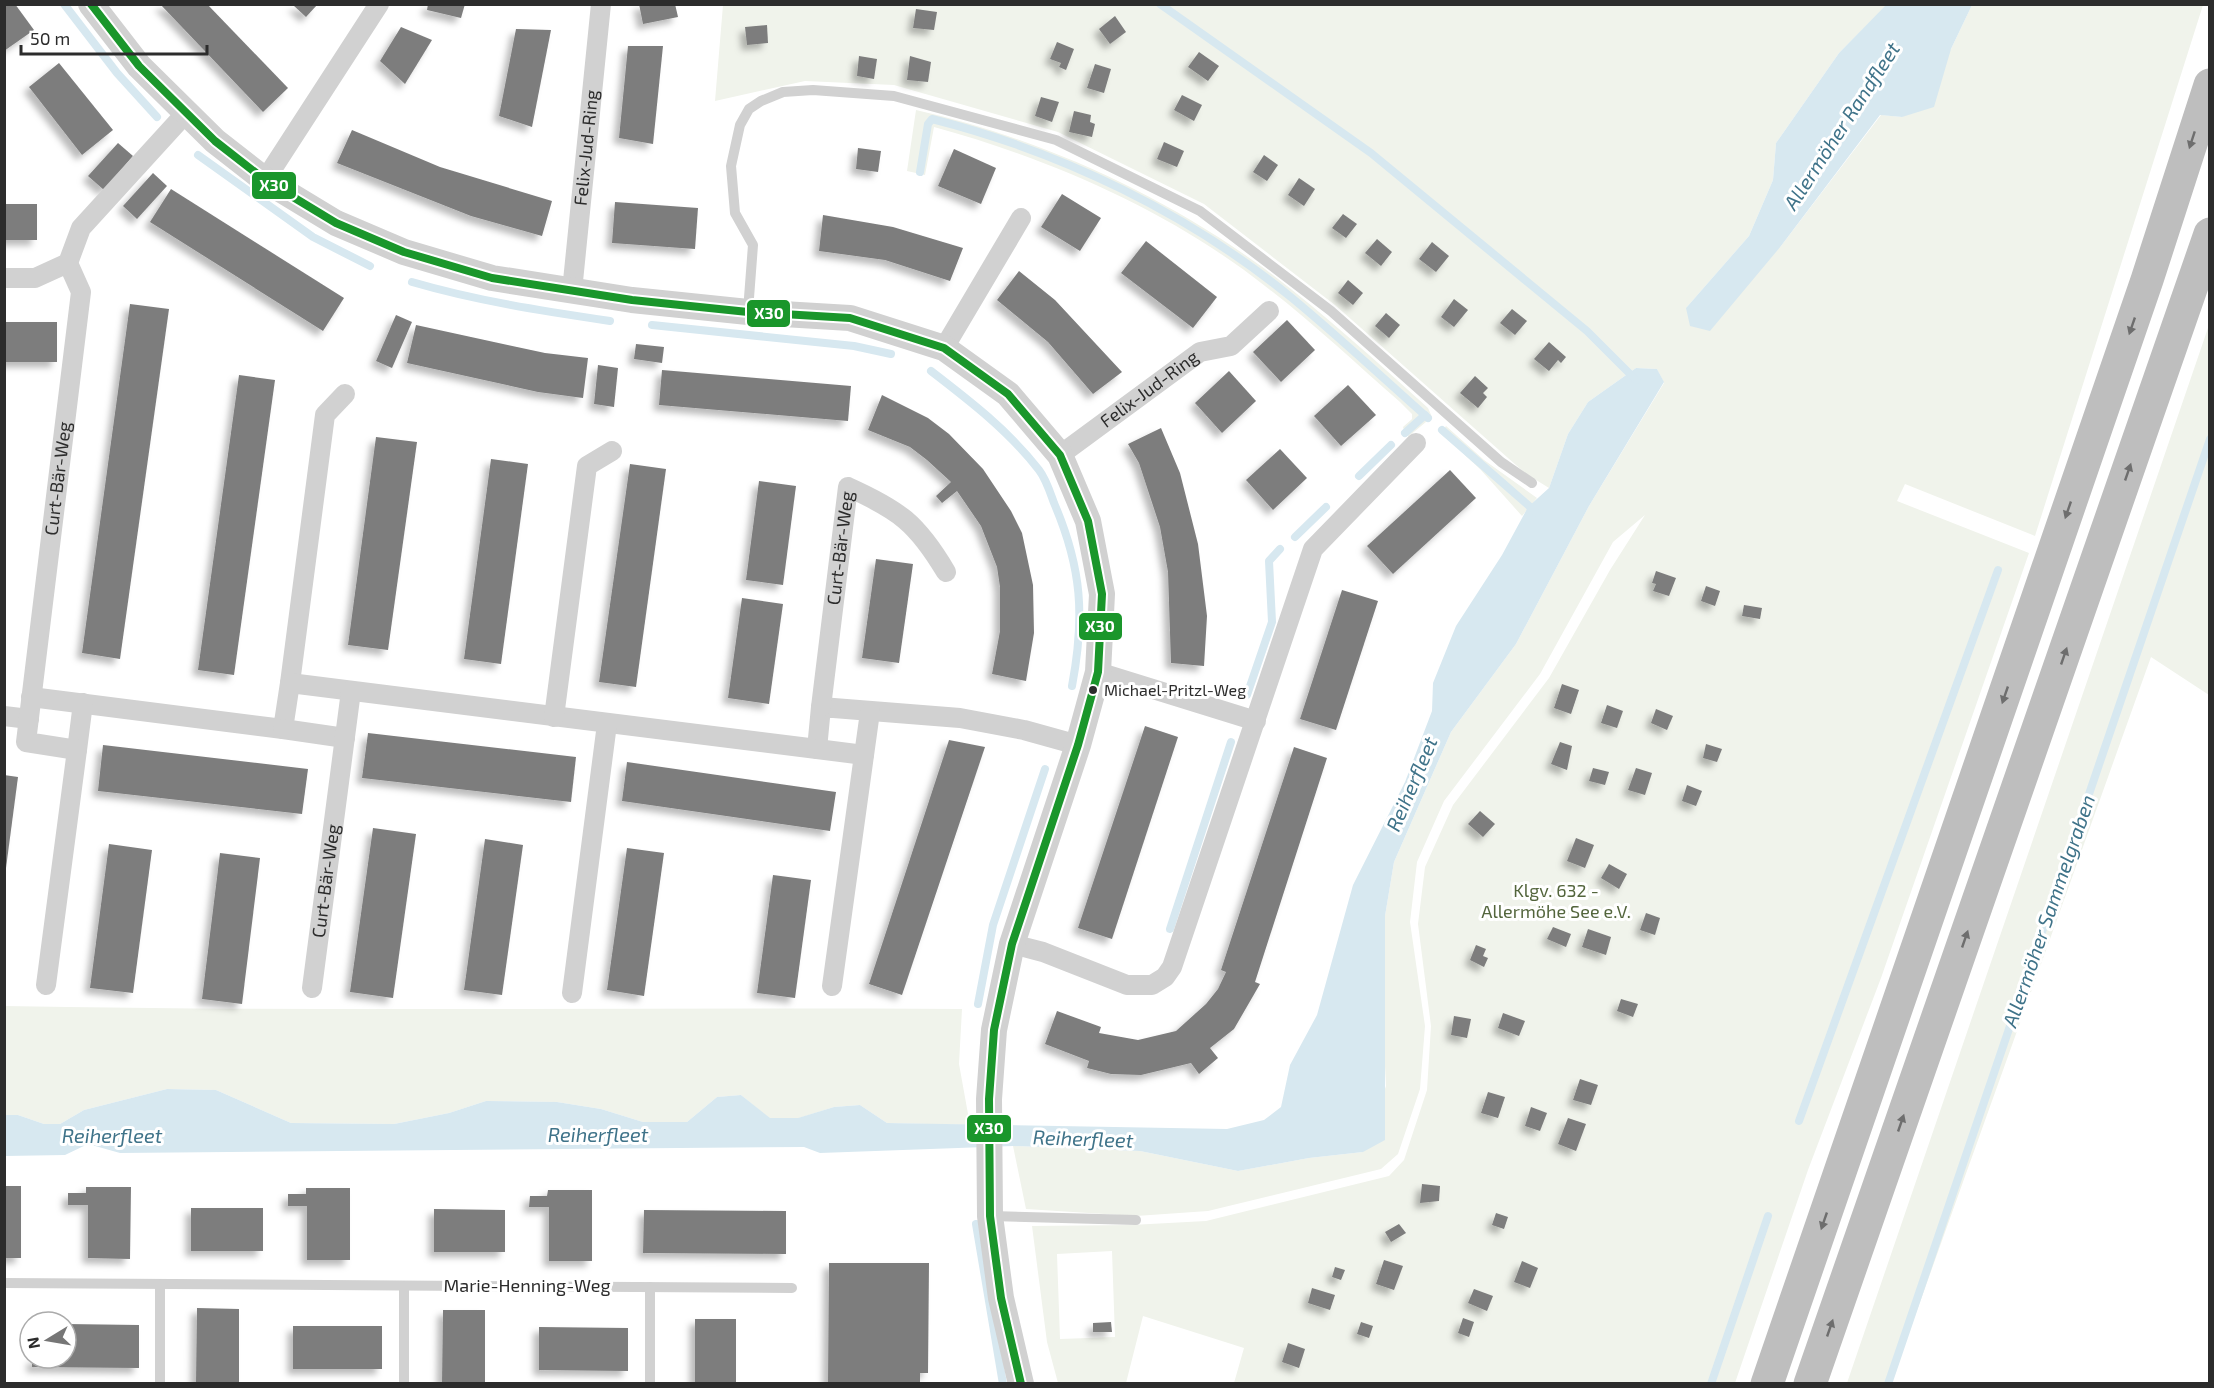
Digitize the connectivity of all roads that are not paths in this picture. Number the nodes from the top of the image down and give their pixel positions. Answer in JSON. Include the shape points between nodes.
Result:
{"nodes":[{"id":1,"x":91,"y":4,"type":"edge"},
{"id":2,"x":379,"y":4,"type":"edge"},
{"id":3,"x":601,"y":4,"type":"edge"},
{"id":4,"x":2210,"y":85,"type":"edge"},
{"id":5,"x":185,"y":114,"type":"junction"},
{"id":6,"x":265,"y":180,"type":"junction"},
{"id":7,"x":1021,"y":218,"type":"dead end"},
{"id":8,"x":2210,"y":234,"type":"edge"},
{"id":9,"x":68,"y":263,"type":"junction"},
{"id":10,"x":4,"y":278,"type":"edge"},
{"id":11,"x":572,"y":291,"type":"junction"},
{"id":12,"x":1269,"y":311,"type":"dead end"},
{"id":13,"x":748,"y":312,"type":"junction"},
{"id":14,"x":944,"y":348,"type":"junction"},
{"id":15,"x":345,"y":394,"type":"dead end"},
{"id":16,"x":1416,"y":443,"type":"dead end"},
{"id":17,"x":612,"y":451,"type":"dead end"},
{"id":18,"x":1060,"y":455,"type":"junction"},
{"id":19,"x":1532,"y":483,"type":"dead end"},
{"id":20,"x":946,"y":572,"type":"dead end"},
{"id":21,"x":1098,"y":672,"type":"junction"},
{"id":22,"x":290,"y":683,"type":"junction"},
{"id":23,"x":351,"y":691,"type":"junction"},
{"id":24,"x":31,"y":697,"type":"junction"},
{"id":25,"x":83,"y":703,"type":"junction"},
{"id":26,"x":821,"y":707,"type":"junction"},
{"id":27,"x":870,"y":712,"type":"junction"},
{"id":28,"x":4,"y":716,"type":"edge"},
{"id":29,"x":554,"y":717,"type":"junction"},
{"id":30,"x":29,"y":719,"type":"junction"},
{"id":31,"x":1256,"y":721,"type":"junction"},
{"id":32,"x":607,"y":724,"type":"junction"},
{"id":33,"x":284,"y":729,"type":"junction"},
{"id":34,"x":345,"y":738,"type":"junction"},
{"id":35,"x":1078,"y":745,"type":"junction"},
{"id":36,"x":817,"y":749,"type":"junction"},
{"id":37,"x":77,"y":750,"type":"junction"},
{"id":38,"x":864,"y":755,"type":"junction"},
{"id":39,"x":1012,"y":944,"type":"junction"},
{"id":40,"x":46,"y":985,"type":"dead end"},
{"id":41,"x":832,"y":986,"type":"dead end"},
{"id":42,"x":312,"y":988,"type":"dead end"},
{"id":43,"x":572,"y":993,"type":"dead end"},
{"id":44,"x":990,"y":1216,"type":"junction"},
{"id":45,"x":1136,"y":1220,"type":"dead end"},
{"id":46,"x":4,"y":1283,"type":"edge"},
{"id":47,"x":160,"y":1284,"type":"junction"},
{"id":48,"x":404,"y":1286,"type":"junction"},
{"id":49,"x":650,"y":1287,"type":"junction"},
{"id":50,"x":792,"y":1288,"type":"dead end"},
{"id":51,"x":160,"y":1383,"type":"edge"},
{"id":52,"x":404,"y":1383,"type":"edge"},
{"id":53,"x":650,"y":1383,"type":"edge"},
{"id":54,"x":1021,"y":1383,"type":"edge"},
{"id":55,"x":1767,"y":1383,"type":"edge"},
{"id":56,"x":1810,"y":1383,"type":"edge"}],
"edges":[{"from":1,"to":5,"type":"street","via":[[139,66]]},
{"from":2,"to":6,"type":"street"},
{"from":3,"to":11,"type":"street","name":"Felix-Jud-Ring"},
{"from":4,"to":55,"type":"highway","one_way":true,"via":[[2147,280]]},
{"from":5,"to":6,"type":"street"},
{"from":5,"to":9,"type":"street","via":[[81,228]]},
{"from":6,"to":11,"type":"street","via":[[336,223],[405,252],[492,278]]},
{"from":7,"to":14,"type":"street"},
{"from":56,"to":8,"type":"highway","one_way":true},
{"from":9,"to":10,"type":"street","via":[[35,278]]},
{"from":9,"to":24,"type":"street","name":"Curt-Bär-Weg","via":[[81,292]]},
{"from":11,"to":13,"type":"street"},
{"from":12,"to":18,"type":"street","name":"Felix-Jud-Ring","via":[[1231,346],[1200,352]]},
{"from":13,"to":14,"type":"street","via":[[850,318]]},
{"from":13,"to":19,"type":"lane","via":[[753,245],[735,213],[731,166],[740,124],[749,109],[783,92],[813,90],[894,96],[1056,140],[1200,211],[1331,310],[1501,462]]},
{"from":14,"to":18,"type":"street","via":[[1008,394]]},
{"from":15,"to":22,"type":"street","via":[[325,416]]},
{"from":16,"to":31,"type":"street","via":[[1313,549]]},
{"from":17,"to":29,"type":"street","via":[[587,466]]},
{"from":18,"to":21,"type":"street","via":[[1088,520],[1102,594]]},
{"from":20,"to":26,"type":"street","name":"Curt-Bär-Weg","via":[[904,516],[848,487]]},
{"from":21,"to":31,"type":"street"},
{"from":21,"to":35,"type":"street"},
{"from":22,"to":23,"type":"street"},
{"from":22,"to":33,"type":"street"},
{"from":23,"to":29,"type":"street"},
{"from":23,"to":34,"type":"street","name":"Curt-Bär-Weg"},
{"from":24,"to":25,"type":"street"},
{"from":24,"to":30,"type":"street","name":"Curt-Bär-Weg"},
{"from":25,"to":33,"type":"street"},
{"from":25,"to":37,"type":"street"},
{"from":26,"to":27,"type":"street"},
{"from":26,"to":36,"type":"street","name":"Curt-Bär-Weg"},
{"from":27,"to":35,"type":"street","via":[[960,718]]},
{"from":27,"to":38,"type":"street"},
{"from":28,"to":30,"type":"street"},
{"from":29,"to":32,"type":"street"},
{"from":30,"to":37,"type":"street","name":"Curt-Bär-Weg","via":[[26,742]]},
{"from":31,"to":39,"type":"street","via":[[1172,967],[1165,977],[1152,985],[1127,985]]},
{"from":32,"to":36,"type":"street"},
{"from":32,"to":43,"type":"street"},
{"from":33,"to":34,"type":"street"},
{"from":34,"to":42,"type":"street","name":"Curt-Bär-Weg"},
{"from":35,"to":39,"type":"street"},
{"from":36,"to":38,"type":"street"},
{"from":37,"to":40,"type":"street"},
{"from":38,"to":41,"type":"street"},
{"from":39,"to":44,"type":"street","via":[[994,1030],[989,1098]]},
{"from":44,"to":45,"type":"lane"},
{"from":44,"to":54,"type":"street","via":[[1001,1298]]},
{"from":46,"to":47,"type":"lane","name":"Marie-Henning-Weg"},
{"from":47,"to":48,"type":"lane","name":"Marie-Henning-Weg"},
{"from":47,"to":51,"type":"lane"},
{"from":48,"to":49,"type":"lane","name":"Marie-Henning-Weg"},
{"from":48,"to":52,"type":"lane"},
{"from":49,"to":50,"type":"lane","name":"Marie-Henning-Weg"},
{"from":49,"to":53,"type":"lane"}]}
